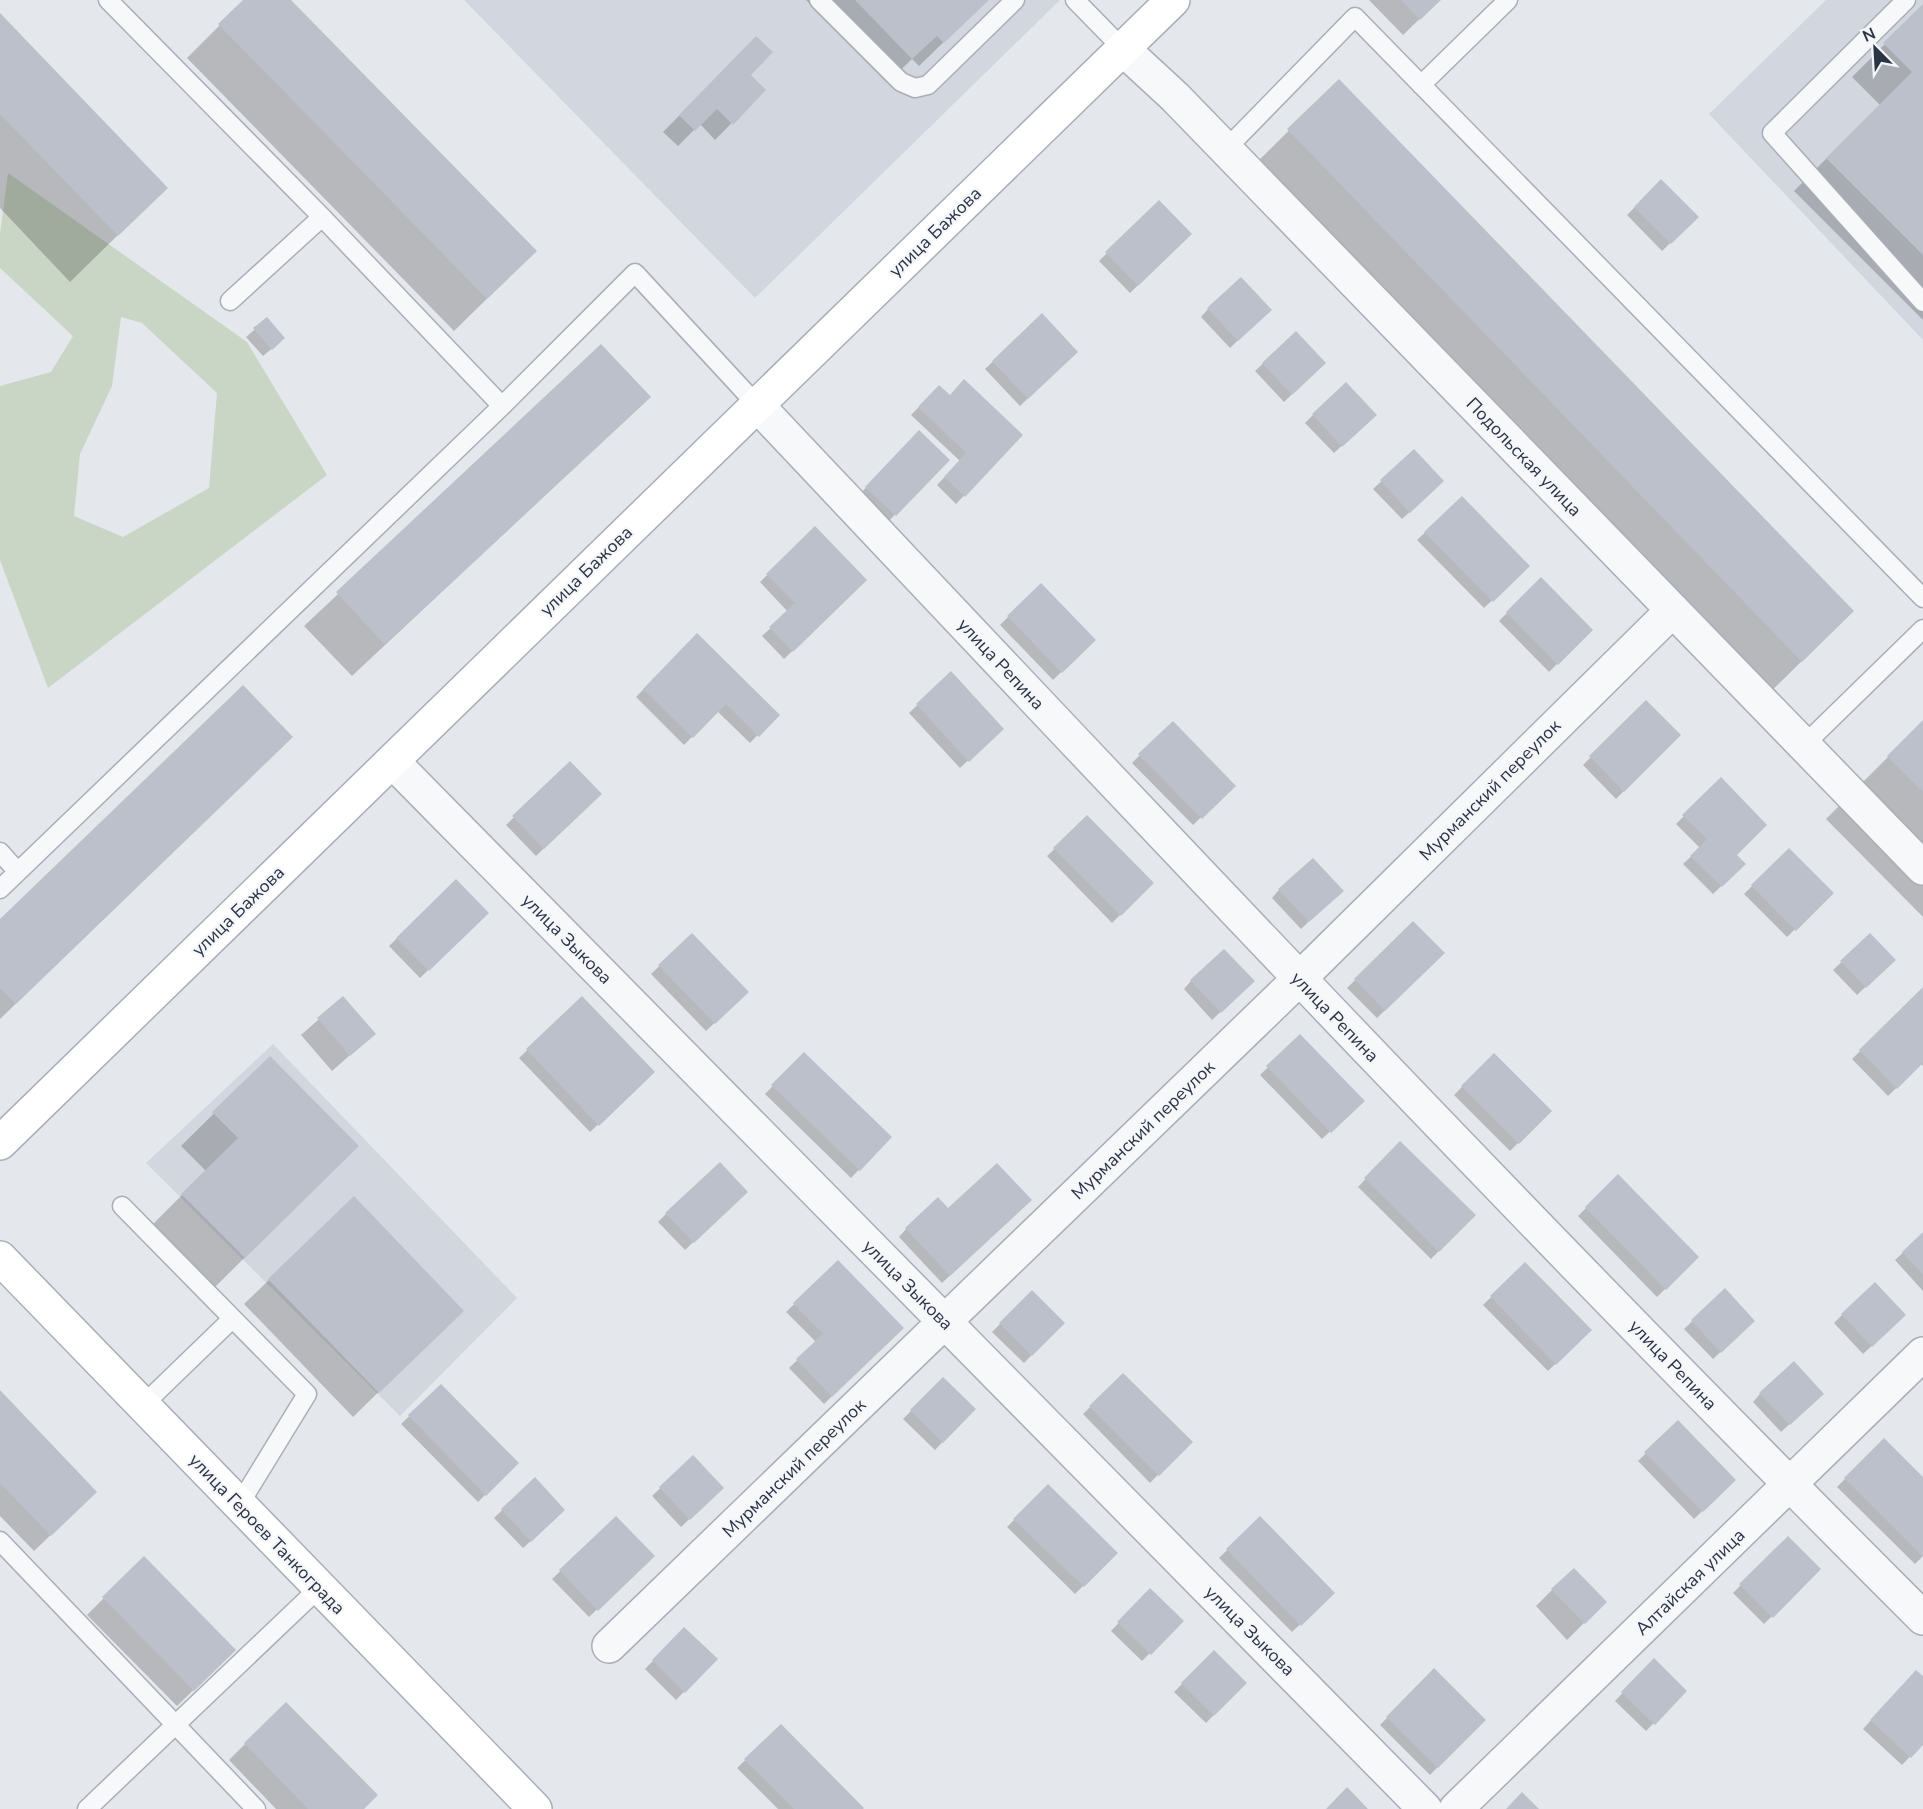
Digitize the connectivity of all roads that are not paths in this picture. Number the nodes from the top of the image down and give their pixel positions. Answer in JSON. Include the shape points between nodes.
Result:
{"nodes":[{"id":1,"x":108,"y":0,"type":"edge"},
{"id":2,"x":819,"y":0,"type":"edge"},
{"id":3,"x":1015,"y":0,"type":"edge"},
{"id":4,"x":1074,"y":0,"type":"edge"},
{"id":5,"x":1173,"y":0,"type":"edge"},
{"id":6,"x":1508,"y":0,"type":"edge"},
{"id":7,"x":1906,"y":0,"type":"edge"},
{"id":8,"x":1123,"y":49,"type":"junction"},
{"id":9,"x":1421,"y":85,"type":"junction"},
{"id":10,"x":1226,"y":149,"type":"junction"},
{"id":11,"x":322,"y":217,"type":"junction"},
{"id":12,"x":230,"y":301,"type":"dead end"},
{"id":13,"x":1923,"y":302,"type":"edge"},
{"id":14,"x":757,"y":405,"type":"junction"},
{"id":15,"x":502,"y":406,"type":"junction"},
{"id":16,"x":1923,"y":598,"type":"edge"},
{"id":17,"x":1673,"y":610,"type":"junction"},
{"id":18,"x":1923,"y":629,"type":"edge"},
{"id":19,"x":1804,"y":746,"type":"junction"},
{"id":20,"x":392,"y":761,"type":"junction"},
{"id":21,"x":0,"y":852,"type":"edge"},
{"id":22,"x":1923,"y":867,"type":"edge"},
{"id":23,"x":17,"y":871,"type":"junction"},
{"id":24,"x":0,"y":889,"type":"edge"},
{"id":25,"x":1298,"y":980,"type":"junction"},
{"id":26,"x":0,"y":1143,"type":"edge"},
{"id":27,"x":122,"y":1206,"type":"dead end"},
{"id":28,"x":0,"y":1258,"type":"edge"},
{"id":29,"x":232,"y":1319,"type":"junction"},
{"id":30,"x":945,"y":1322,"type":"junction"},
{"id":31,"x":1923,"y":1354,"type":"edge"},
{"id":32,"x":143,"y":1405,"type":"junction"},
{"id":33,"x":1790,"y":1485,"type":"junction"},
{"id":34,"x":239,"y":1505,"type":"junction"},
{"id":35,"x":0,"y":1541,"type":"edge"},
{"id":36,"x":319,"y":1587,"type":"junction"},
{"id":37,"x":1923,"y":1618,"type":"edge"},
{"id":38,"x":609,"y":1646,"type":"dead end"},
{"id":39,"x":173,"y":1724,"type":"junction"},
{"id":40,"x":87,"y":1809,"type":"edge"},
{"id":41,"x":256,"y":1809,"type":"edge"},
{"id":42,"x":534,"y":1809,"type":"edge"},
{"id":43,"x":1425,"y":1809,"type":"edge"},
{"id":44,"x":1456,"y":1809,"type":"edge"}],
"edges":[{"from":1,"to":11,"type":"lane"},
{"from":2,"to":3,"type":"lane","via":[[901,82],[915,88],[928,85]]},
{"from":4,"to":8,"type":"lane"},
{"from":5,"to":8,"type":"main road","name":"улица Бажова"},
{"from":6,"to":9,"type":"lane"},
{"from":7,"to":13,"type":"lane","via":[[1772,133]]},
{"from":8,"to":10,"type":"street","name":"Подольская улица"},
{"from":8,"to":14,"type":"main road","name":"улица Бажова"},
{"from":9,"to":10,"type":"lane","via":[[1355,17]]},
{"from":9,"to":16,"type":"lane"},
{"from":10,"to":17,"type":"street","name":"Подольская улица"},
{"from":11,"to":12,"type":"lane"},
{"from":11,"to":15,"type":"lane"},
{"from":14,"to":15,"type":"lane","via":[[635,273]]},
{"from":14,"to":20,"type":"main road","name":"улица Бажова"},
{"from":14,"to":25,"type":"street","name":"улица Репина"},
{"from":15,"to":23,"type":"lane"},
{"from":17,"to":19,"type":"street","name":"Подольская улица"},
{"from":17,"to":25,"type":"street","name":"Мурманский переулок"},
{"from":18,"to":19,"type":"lane"},
{"from":19,"to":22,"type":"street","name":"Подольская улица"},
{"from":20,"to":26,"type":"main road","name":"улица Бажова"},
{"from":20,"to":30,"type":"street","name":"улица Зыкова"},
{"from":21,"to":23,"type":"lane"},
{"from":23,"to":24,"type":"lane"},
{"from":25,"to":30,"type":"street","name":"Мурманский переулок"},
{"from":25,"to":33,"type":"street","name":"улица Репина"},
{"from":27,"to":29,"type":"lane"},
{"from":28,"to":32,"type":"main road","name":"улица Героев Танкограда"},
{"from":29,"to":32,"type":"lane"},
{"from":29,"to":34,"type":"lane","via":[[306,1394]]},
{"from":30,"to":38,"type":"street","name":"Мурманский переулок"},
{"from":30,"to":43,"type":"street","name":"улица Зыкова"},
{"from":31,"to":33,"type":"street","name":"Алтайская улица"},
{"from":32,"to":34,"type":"main road","name":"улица Героев Танкограда"},
{"from":33,"to":37,"type":"street","name":"улица Репина"},
{"from":33,"to":44,"type":"street","name":"Алтайская улица"},
{"from":34,"to":36,"type":"main road","name":"улица Героев Танкограда"},
{"from":35,"to":39,"type":"lane"},
{"from":36,"to":39,"type":"lane"},
{"from":36,"to":42,"type":"main road","name":"улица Героев Танкограда"},
{"from":39,"to":40,"type":"lane"},
{"from":39,"to":41,"type":"lane"}]}
